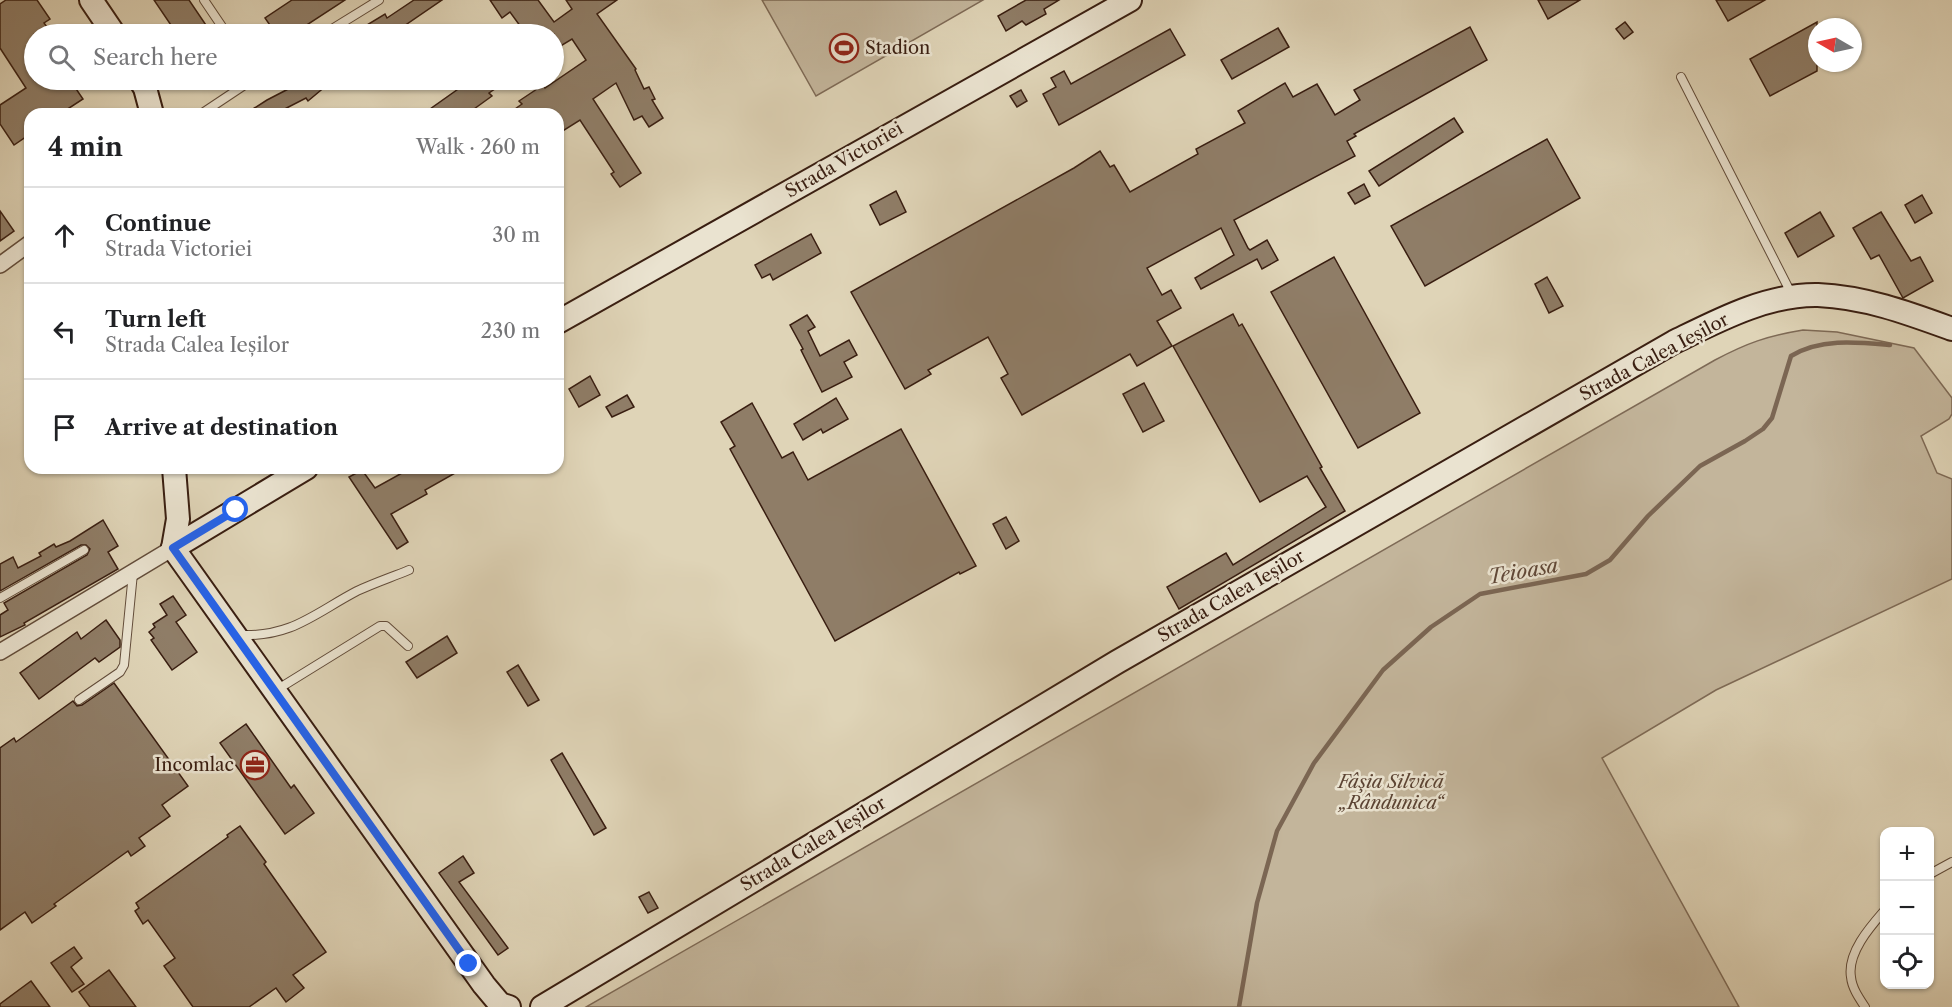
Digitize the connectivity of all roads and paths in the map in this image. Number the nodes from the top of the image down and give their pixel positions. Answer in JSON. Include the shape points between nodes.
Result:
{"nodes":[{"id":1,"x":92,"y":0,"type":"edge"},
{"id":2,"x":204,"y":0,"type":"edge"},
{"id":3,"x":379,"y":0,"type":"edge"},
{"id":4,"x":1130,"y":0,"type":"edge"},
{"id":5,"x":108,"y":24,"type":"edge"},
{"id":6,"x":220,"y":24,"type":"edge"},
{"id":7,"x":340,"y":24,"type":"edge"},
{"id":8,"x":1680,"y":77,"type":"dead end"},
{"id":9,"x":146,"y":90,"type":"edge"},
{"id":10,"x":237,"y":90,"type":"edge"},
{"id":11,"x":150,"y":108,"type":"edge"},
{"id":12,"x":210,"y":108,"type":"edge"},
{"id":13,"x":24,"y":247,"type":"edge"},
{"id":14,"x":0,"y":265,"type":"edge"},
{"id":15,"x":1793,"y":297,"type":"junction"},
{"id":16,"x":564,"y":318,"type":"edge"},
{"id":17,"x":1952,"y":329,"type":"edge"},
{"id":18,"x":174,"y":474,"type":"edge"},
{"id":19,"x":296,"y":474,"type":"edge"},
{"id":20,"x":173,"y":548,"type":"junction"},
{"id":21,"x":84,"y":550,"type":"dead end"},
{"id":22,"x":409,"y":570,"type":"dead end"},
{"id":23,"x":133,"y":573,"type":"junction"},
{"id":24,"x":0,"y":598,"type":"edge"},
{"id":25,"x":233,"y":635,"type":"junction"},
{"id":26,"x":408,"y":646,"type":"dead end"},
{"id":27,"x":0,"y":652,"type":"edge"},
{"id":28,"x":274,"y":691,"type":"junction"},
{"id":29,"x":79,"y":700,"type":"dead end"},
{"id":30,"x":1952,"y":862,"type":"edge"},
{"id":31,"x":1934,"y":871,"type":"edge"},
{"id":32,"x":1880,"y":916,"type":"edge"},
{"id":33,"x":501,"y":1006,"type":"edge"},
{"id":34,"x":542,"y":1007,"type":"edge"},
{"id":35,"x":1865,"y":1007,"type":"edge"}],
"edges":[{"from":1,"to":5,"type":"street"},
{"from":2,"to":6,"type":"lane"},
{"from":3,"to":7,"type":"lane"},
{"from":4,"to":16,"type":"street","name":"Strada Victoriei"},
{"from":8,"to":15,"type":"lane"},
{"from":9,"to":11,"type":"street"},
{"from":10,"to":12,"type":"lane"},
{"from":13,"to":14,"type":"street"},
{"from":15,"to":17,"type":"street","name":"Strada Calea Ieșilor","via":[[1816,295],[1864,301]]},
{"from":15,"to":34,"type":"street","name":"Strada Calea Ieșilor","via":[[1742,311],[1663,348],[1117,662]]},
{"from":18,"to":20,"type":"street","via":[[178,519]]},
{"from":19,"to":20,"type":"street"},
{"from":20,"to":23,"type":"street"},
{"from":20,"to":25,"type":"street"},
{"from":21,"to":24,"type":"lane"},
{"from":22,"to":25,"type":"lane","via":[[357,591],[302,623],[275,632]]},
{"from":23,"to":27,"type":"street"},
{"from":23,"to":29,"type":"lane","via":[[124,665],[120,672]]},
{"from":25,"to":28,"type":"street"},
{"from":26,"to":28,"type":"lane","via":[[386,626],[380,626]]},
{"from":28,"to":33,"type":"street"},
{"from":30,"to":31,"type":"lane"},
{"from":32,"to":35,"type":"lane","via":[[1851,965],[1854,988]]}]}
